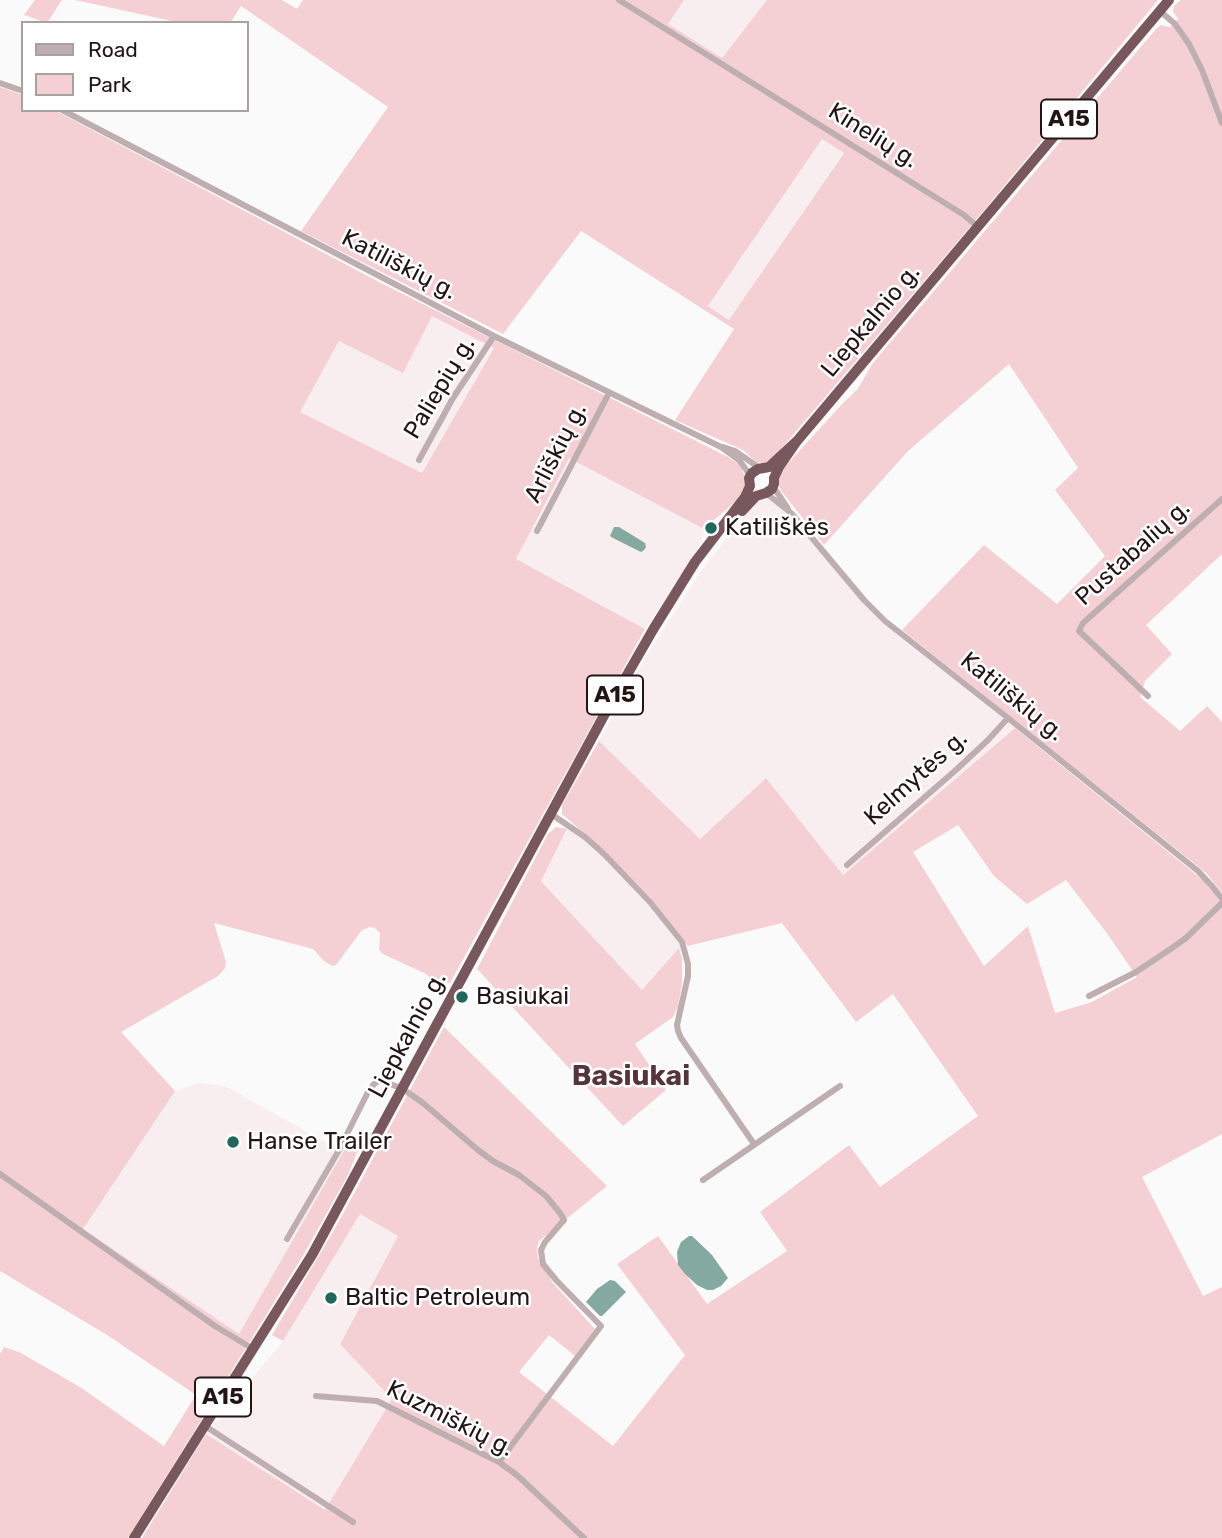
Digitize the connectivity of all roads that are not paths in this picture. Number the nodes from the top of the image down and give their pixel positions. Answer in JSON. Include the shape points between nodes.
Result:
{"nodes":[{"id":1,"x":619,"y":0,"type":"edge"},
{"id":2,"x":1169,"y":0,"type":"edge"},
{"id":3,"x":1160,"y":11,"type":"junction"},
{"id":4,"x":0,"y":83,"type":"edge"},
{"id":5,"x":21,"y":90,"type":"edge"},
{"id":6,"x":66,"y":112,"type":"edge"},
{"id":7,"x":1222,"y":123,"type":"edge"},
{"id":8,"x":978,"y":227,"type":"junction"},
{"id":9,"x":494,"y":336,"type":"junction"},
{"id":10,"x":609,"y":393,"type":"junction"},
{"id":11,"x":797,"y":441,"type":"junction"},
{"id":12,"x":721,"y":447,"type":"junction"},
{"id":13,"x":419,"y":460,"type":"dead end"},
{"id":14,"x":763,"y":469,"type":"junction"},
{"id":15,"x":750,"y":482,"type":"junction"},
{"id":16,"x":769,"y":488,"type":"junction"},
{"id":17,"x":1222,"y":499,"type":"edge"},
{"id":18,"x":537,"y":531,"type":"dead end"},
{"id":19,"x":685,"y":580,"type":"junction"},
{"id":20,"x":1148,"y":696,"type":"dead end"},
{"id":21,"x":1008,"y":718,"type":"junction"},
{"id":22,"x":551,"y":814,"type":"junction"},
{"id":23,"x":847,"y":865,"type":"dead end"},
{"id":24,"x":1222,"y":901,"type":"edge"},
{"id":25,"x":1089,"y":996,"type":"dead end"},
{"id":26,"x":840,"y":1086,"type":"dead end"},
{"id":27,"x":402,"y":1089,"type":"junction"},
{"id":28,"x":754,"y":1144,"type":"junction"},
{"id":29,"x":0,"y":1174,"type":"edge"},
{"id":30,"x":703,"y":1180,"type":"dead end"},
{"id":31,"x":287,"y":1239,"type":"dead end"},
{"id":32,"x":253,"y":1349,"type":"junction"},
{"id":33,"x":316,"y":1396,"type":"dead end"},
{"id":34,"x":205,"y":1426,"type":"junction"},
{"id":35,"x":499,"y":1462,"type":"junction"},
{"id":36,"x":353,"y":1522,"type":"dead end"},
{"id":37,"x":134,"y":1538,"type":"edge"},
{"id":38,"x":584,"y":1538,"type":"edge"}],
"edges":[{"from":1,"to":8,"type":"street","name":"Kinelių g."},
{"from":2,"to":3,"type":"highway","number":"A15"},
{"from":3,"to":7,"type":"street","via":[[1189,44]]},
{"from":3,"to":8,"type":"highway","number":"A15"},
{"from":4,"to":5,"type":"street"},
{"from":6,"to":9,"type":"street","name":"Katiliškių g."},
{"from":8,"to":11,"type":"highway","name":"Liepkalnio g.","number":"A15"},
{"from":9,"to":10,"type":"street","name":"Katiliškių g."},
{"from":9,"to":13,"type":"street","name":"Paliepių g."},
{"from":10,"to":12,"type":"street","name":"Katiliškių g."},
{"from":10,"to":18,"type":"street","name":"Arliškių g."},
{"from":11,"to":14,"type":"highway","name":"Liepkalnio g.","number":"A15"},
{"from":11,"to":16,"type":"highway","name":"Liepkalnio g.","number":"A15"},
{"from":12,"to":14,"type":"street","name":"Katiliškių g."},
{"from":12,"to":15,"type":"street","name":"Katiliškių g.","via":[[744,465]]},
{"from":14,"to":15,"type":"highway","name":"Liepkalnio g.","number":"A15","via":[[752,472]]},
{"from":14,"to":16,"type":"highway","via":[[770,472]]},
{"from":15,"to":16,"type":"highway","via":[[754,492]]},
{"from":15,"to":19,"type":"highway","name":"Liepkalnio g.","number":"A15","via":[[745,497]]},
{"from":16,"to":19,"type":"highway","name":"Liepkalnio g.","number":"A15","via":[[747,505]]},
{"from":16,"to":21,"type":"street","name":"Katiliškių g.","via":[[885,621]]},
{"from":17,"to":20,"type":"street","name":"Pustabalių g.","via":[[1079,631]]},
{"from":19,"to":22,"type":"highway","name":"Liepkalnio g.","number":"A15","via":[[632,665]]},
{"from":21,"to":23,"type":"street","name":"Kelmytės g."},
{"from":21,"to":24,"type":"street","name":"Katiliškių g.","via":[[1198,871]]},
{"from":22,"to":27,"type":"highway","name":"Liepkalnio g.","number":"A15"},
{"from":22,"to":28,"type":"street","via":[[604,854],[682,942],[688,976],[678,1031]]},
{"from":24,"to":25,"type":"street","via":[[1186,938],[1136,972]]},
{"from":26,"to":28,"type":"street"},
{"from":27,"to":31,"type":"street","via":[[380,1080],[369,1090]]},
{"from":27,"to":32,"type":"highway","name":"Liepkalnio g.","number":"A15","via":[[312,1255]]},
{"from":27,"to":35,"type":"street","via":[[546,1196],[564,1220],[541,1250],[543,1264],[601,1326]]},
{"from":28,"to":30,"type":"street"},
{"from":29,"to":32,"type":"street"},
{"from":32,"to":34,"type":"highway","name":"Liepkalnio g.","number":"A15"},
{"from":33,"to":35,"type":"street","name":"Kuzmiškių g.","via":[[377,1401]]},
{"from":34,"to":36,"type":"street"},
{"from":34,"to":37,"type":"highway","name":"Liepkalnio g.","number":"A15"},
{"from":35,"to":38,"type":"street","name":"Kuzmiškių g."}]}
